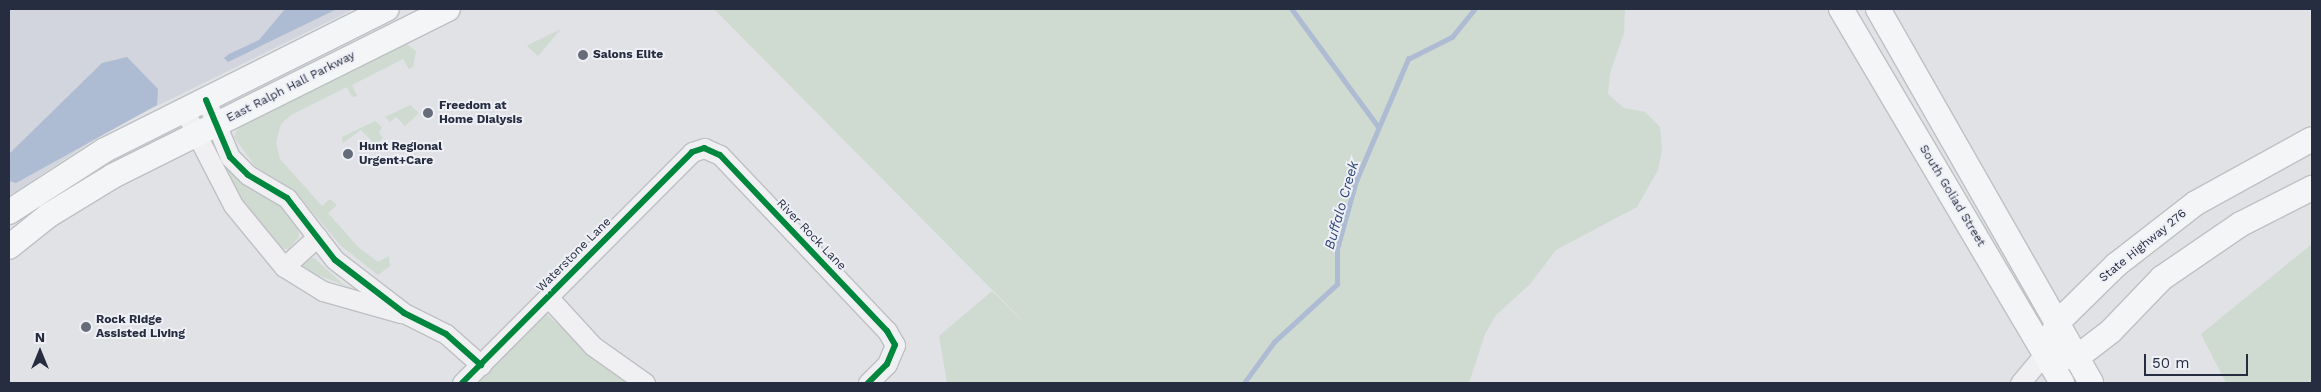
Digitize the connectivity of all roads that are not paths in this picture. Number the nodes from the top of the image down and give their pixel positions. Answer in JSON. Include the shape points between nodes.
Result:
{"nodes":[{"id":1,"x":388,"y":9,"type":"edge"},
{"id":2,"x":448,"y":9,"type":"edge"},
{"id":3,"x":1840,"y":9,"type":"edge"},
{"id":4,"x":1878,"y":9,"type":"edge"},
{"id":5,"x":206,"y":100,"type":"junction"},
{"id":6,"x":184,"y":110,"type":"junction"},
{"id":7,"x":216,"y":125,"type":"junction"},
{"id":8,"x":193,"y":135,"type":"junction"},
{"id":9,"x":2312,"y":138,"type":"edge"},
{"id":10,"x":704,"y":148,"type":"joint"},
{"id":11,"x":2312,"y":188,"type":"edge"},
{"id":12,"x":9,"y":212,"type":"edge"},
{"id":13,"x":317,"y":238,"type":"junction"},
{"id":14,"x":9,"y":247,"type":"edge"},
{"id":15,"x":284,"y":267,"type":"junction"},
{"id":16,"x":548,"y":297,"type":"junction"},
{"id":17,"x":404,"y":313,"type":"junction"},
{"id":18,"x":2057,"y":323,"type":"junction"},
{"id":19,"x":2045,"y":353,"type":"junction"},
{"id":20,"x":2076,"y":358,"type":"junction"},
{"id":21,"x":481,"y":365,"type":"junction"},
{"id":22,"x":462,"y":383,"type":"edge"},
{"id":23,"x":645,"y":383,"type":"edge"},
{"id":24,"x":868,"y":383,"type":"edge"},
{"id":25,"x":2020,"y":383,"type":"edge"},
{"id":26,"x":2062,"y":383,"type":"edge"},
{"id":27,"x":2091,"y":383,"type":"edge"}],
"edges":[{"from":1,"to":5,"type":"main road"},
{"from":2,"to":7,"type":"main road","name":"East Ralph Hall Parkway"},
{"from":3,"to":19,"type":"main road","name":"South Goliad Street"},
{"from":4,"to":18,"type":"main road"},
{"from":5,"to":6,"type":"main road"},
{"from":5,"to":7,"type":"street"},
{"from":6,"to":8,"type":"street"},
{"from":6,"to":12,"type":"main road","via":[[105,150]]},
{"from":7,"to":8,"type":"main road","name":"East Ralph Hall Parkway"},
{"from":7,"to":13,"type":"street","via":[[230,157],[248,174],[287,198]]},
{"from":8,"to":14,"type":"main road","name":"East Ralph Hall Parkway","via":[[113,176],[49,215]]},
{"from":8,"to":15,"type":"street","via":[[233,205]]},
{"from":9,"to":18,"type":"main road","name":"State Highway 276","via":[[2196,203],[2116,265]]},
{"from":10,"to":16,"type":"street","name":"Waterstone Lane","via":[[692,152]]},
{"from":10,"to":24,"type":"street","name":"River Rock Lane","via":[[720,155],[887,330],[895,345],[887,364]]},
{"from":11,"to":20,"type":"main road","via":[[2241,224],[2162,278],[2111,331]]},
{"from":13,"to":15,"type":"street"},
{"from":13,"to":17,"type":"street","via":[[335,260]]},
{"from":15,"to":17,"type":"street","via":[[323,291]]},
{"from":16,"to":21,"type":"street","name":"Waterstone Lane"},
{"from":16,"to":23,"type":"street","via":[[594,346]]},
{"from":17,"to":21,"type":"street","via":[[446,334]]},
{"from":18,"to":19,"type":"main road","name":"State Highway 276"},
{"from":18,"to":20,"type":"main road"},
{"from":19,"to":20,"type":"main road"},
{"from":19,"to":25,"type":"street"},
{"from":19,"to":26,"type":"main road","name":"South Goliad Street"},
{"from":20,"to":27,"type":"main road"},
{"from":21,"to":22,"type":"street","name":"Waterstone Lane"}]}
